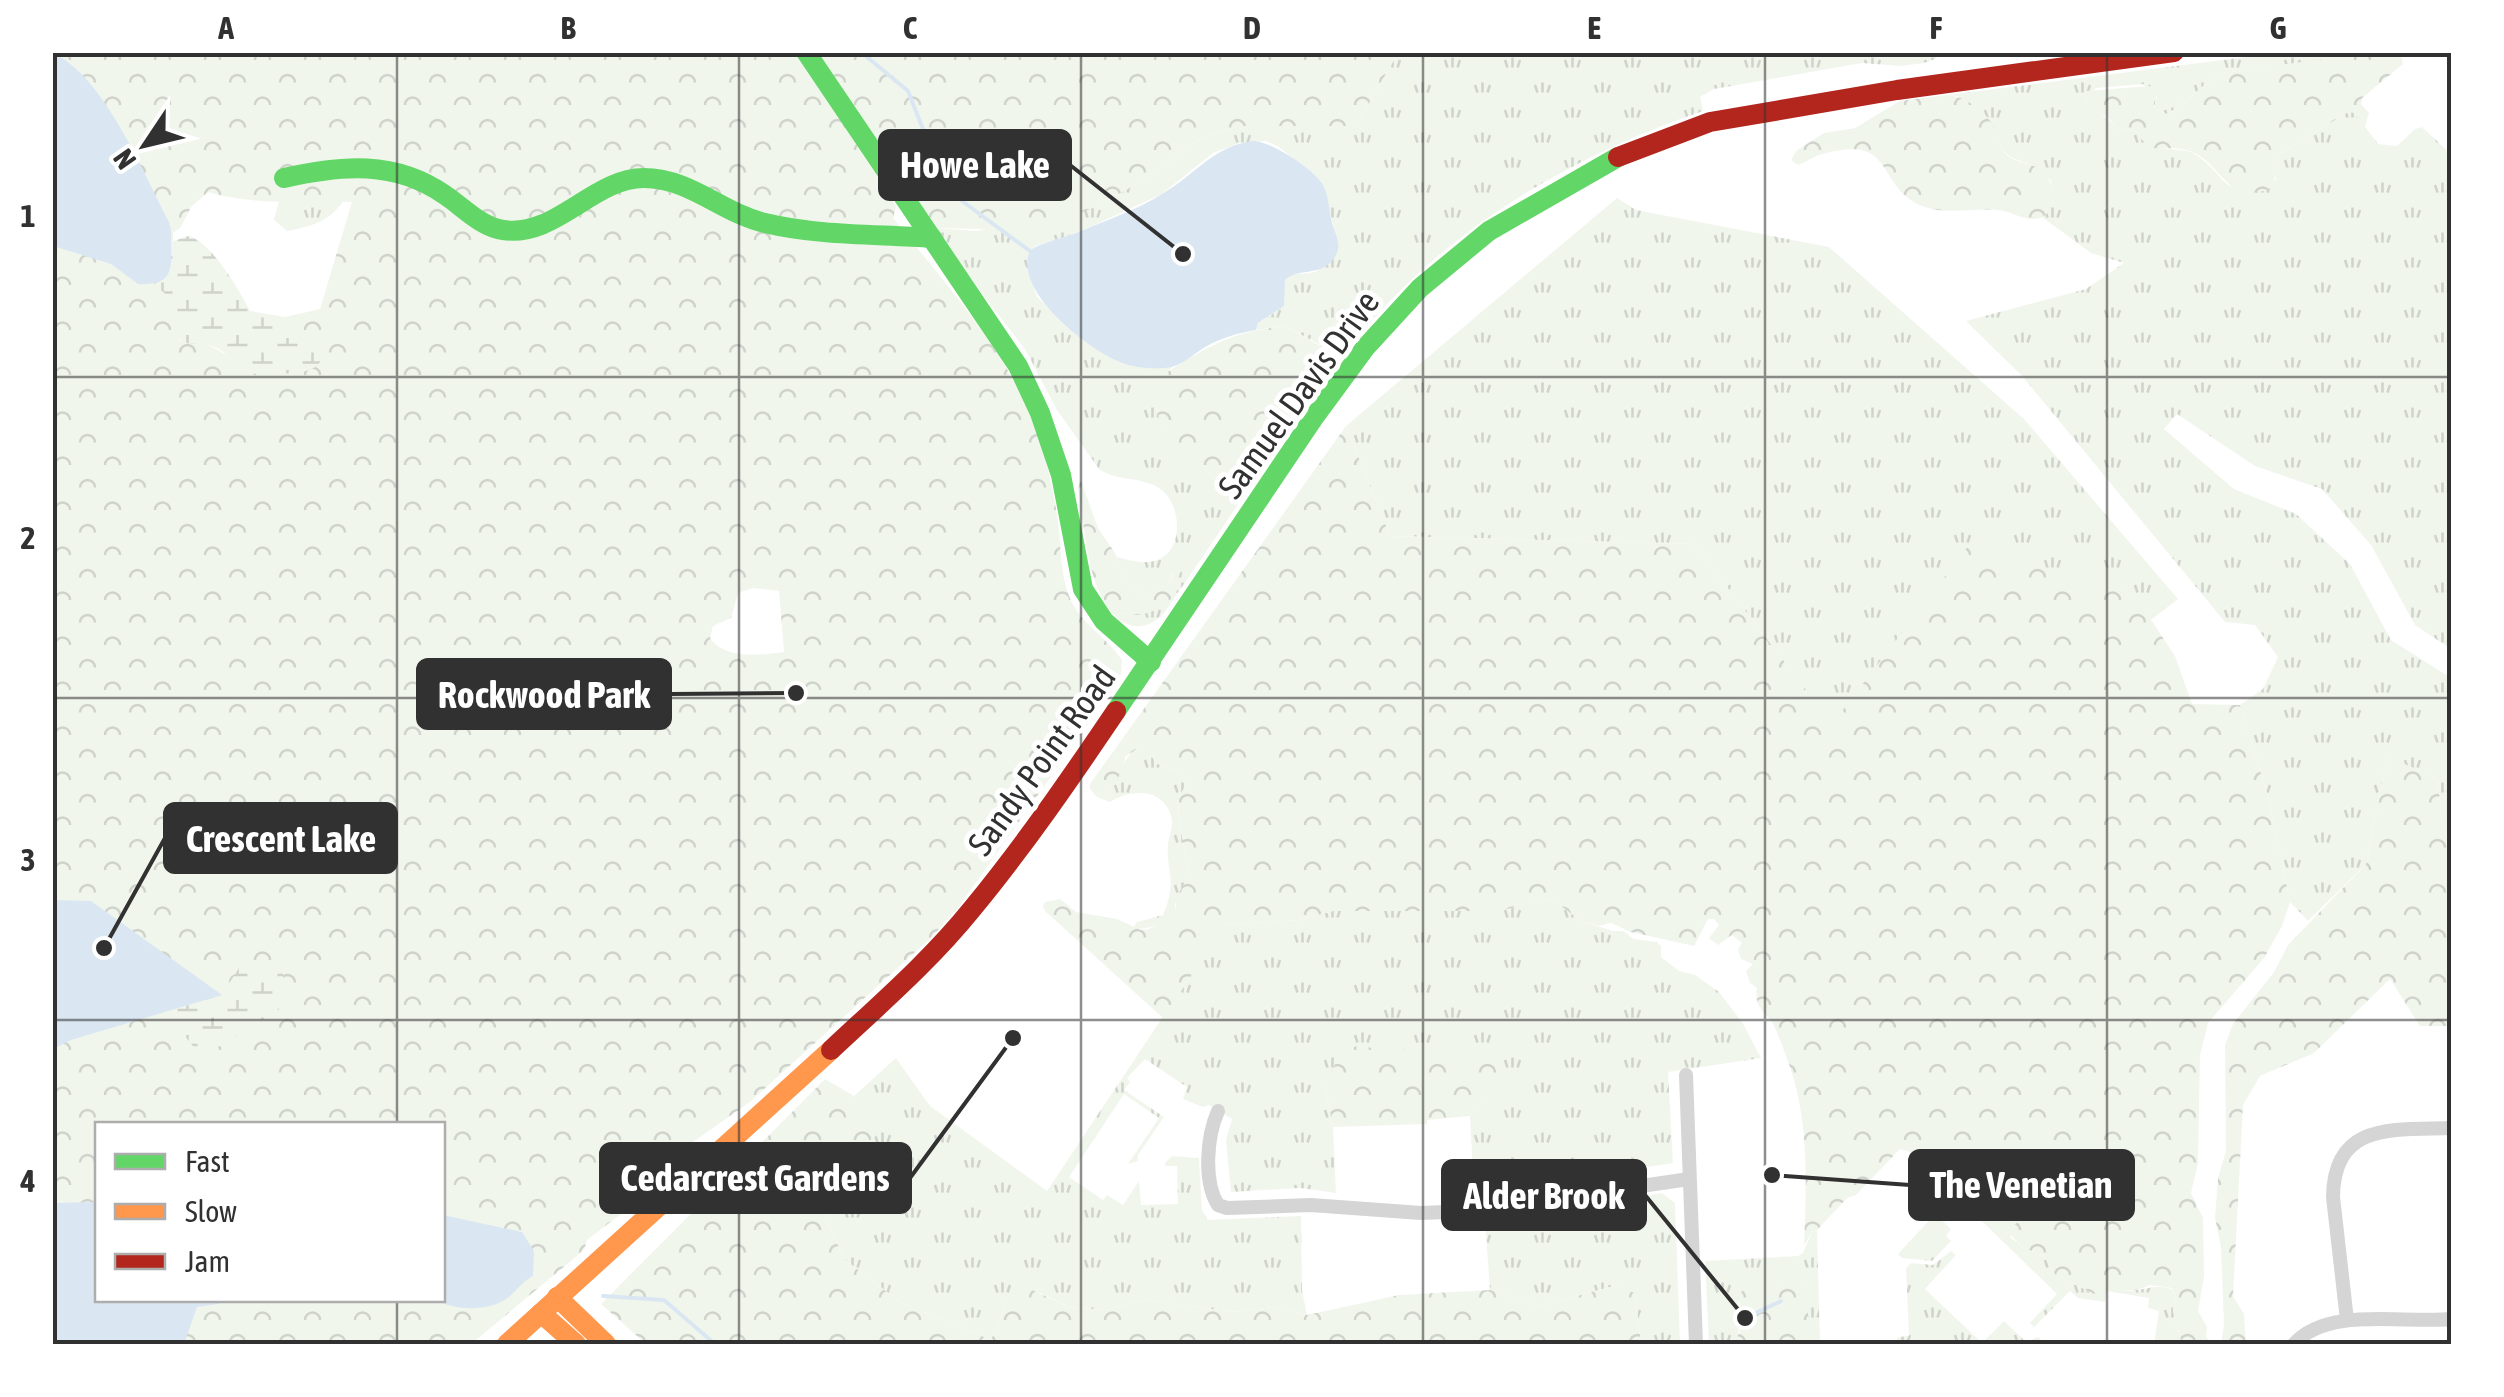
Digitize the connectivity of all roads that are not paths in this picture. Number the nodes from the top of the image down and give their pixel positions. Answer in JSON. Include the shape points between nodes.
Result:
{"nodes":[{"id":1,"x":806,"y":52,"type":"edge"},
{"id":2,"x":2174,"y":52,"type":"edge"},
{"id":3,"x":284,"y":178,"type":"dead end"},
{"id":4,"x":932,"y":238,"type":"junction"},
{"id":5,"x":1152,"y":662,"type":"junction"},
{"id":6,"x":1686,"y":1075,"type":"dead end"},
{"id":7,"x":1218,"y":1111,"type":"dead end"},
{"id":8,"x":2452,"y":1128,"type":"edge"},
{"id":9,"x":1690,"y":1179,"type":"junction"},
{"id":10,"x":557,"y":1298,"type":"junction"},
{"id":11,"x":541,"y":1313,"type":"junction"},
{"id":12,"x":2452,"y":1319,"type":"edge"},
{"id":13,"x":2347,"y":1320,"type":"junction"},
{"id":14,"x":508,"y":1344,"type":"edge"},
{"id":15,"x":576,"y":1344,"type":"edge"},
{"id":16,"x":606,"y":1344,"type":"edge"},
{"id":17,"x":1696,"y":1344,"type":"edge"},
{"id":18,"x":2294,"y":1344,"type":"edge"}],
"edges":[{"from":1,"to":4,"type":"main road","name":"Sandy Point Road"},
{"from":2,"to":5,"type":"main road","name":"Samuel Davis Drive","via":[[1710,122],[1622,155],[1546,194],[1443,268],[1382,326]]},
{"from":3,"to":4,"type":"main road","via":[[347,164],[403,171],[480,220],[510,230],[616,183],[653,177],[682,183],[761,222]]},
{"from":4,"to":5,"type":"main road","name":"Sandy Point Road","via":[[1003,341],[1040,412],[1091,606],[1115,635]]},
{"from":5,"to":10,"type":"main road","name":"Sandy Point Road","via":[[1054,803],[936,950]]},
{"from":6,"to":9,"type":"street"},
{"from":7,"to":9,"type":"street","via":[[1209,1134],[1212,1192],[1227,1208],[1471,1211]]},
{"from":8,"to":13,"type":"street","via":[[2378,1131],[2356,1141],[2338,1163],[2333,1197]]},
{"from":9,"to":17,"type":"street"},
{"from":10,"to":11,"type":"main road","name":"Sandy Point Road"},
{"from":10,"to":16,"type":"main road"},
{"from":11,"to":14,"type":"main road","name":"Sandy Point Road"},
{"from":11,"to":15,"type":"main road"},
{"from":12,"to":13,"type":"street"},
{"from":13,"to":18,"type":"street","via":[[2316,1327]]}]}
